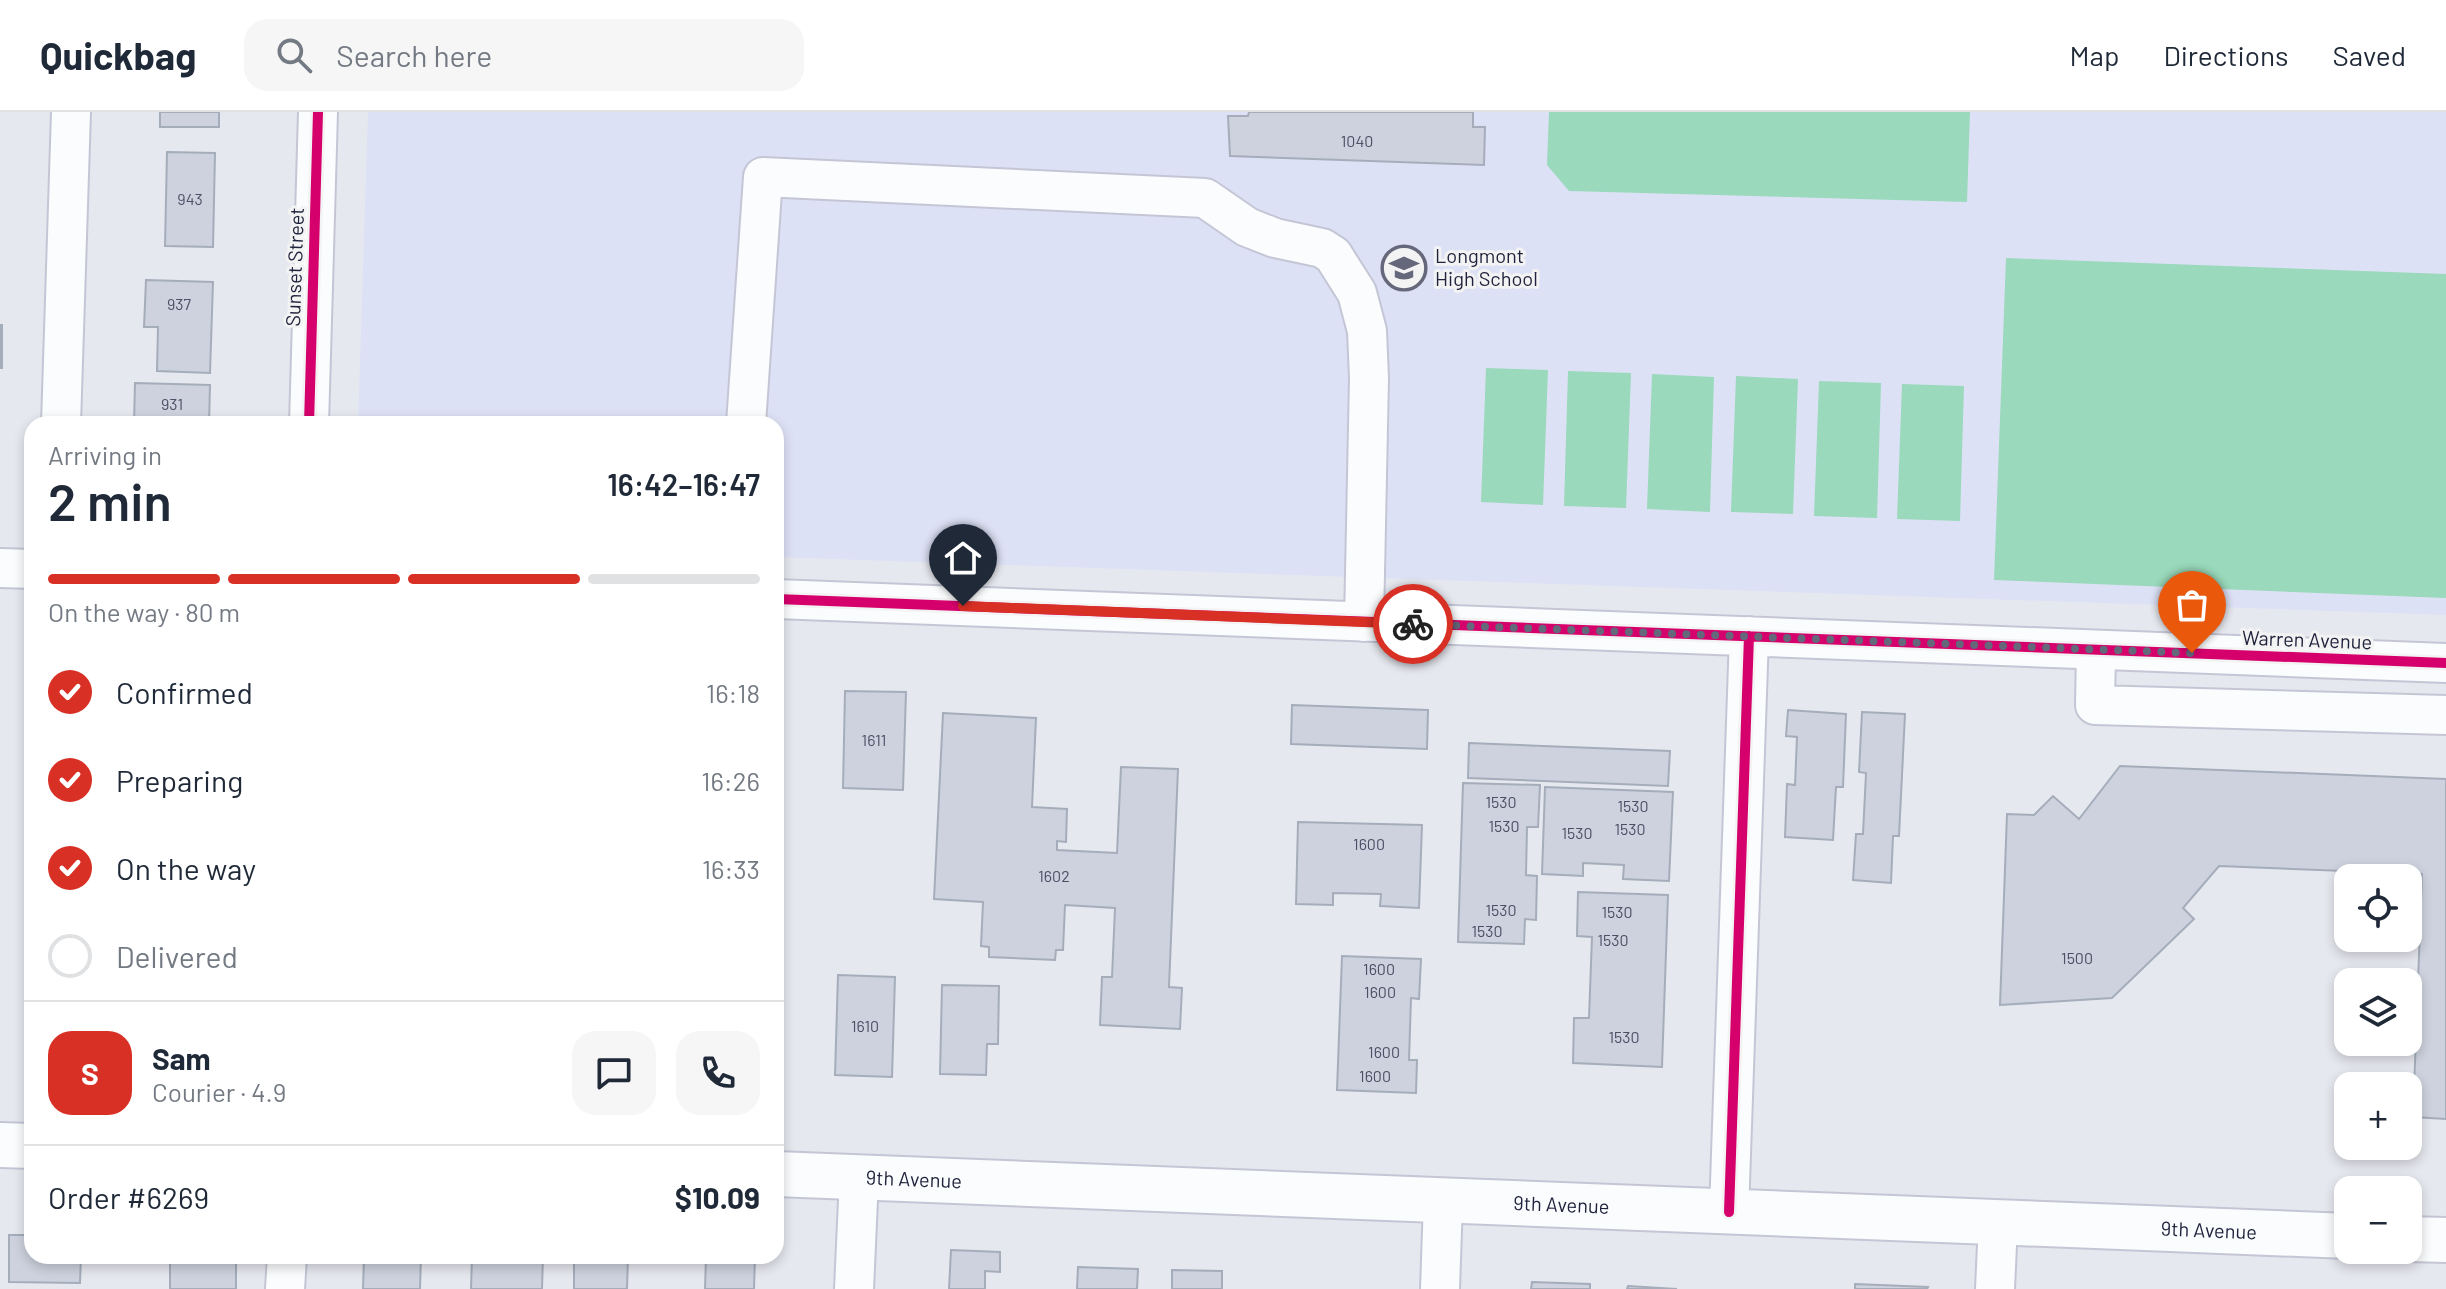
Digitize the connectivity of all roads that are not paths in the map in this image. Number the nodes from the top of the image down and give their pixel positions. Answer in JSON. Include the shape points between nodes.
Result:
{"nodes":[{"id":1,"x":71,"y":112,"type":"edge"},
{"id":2,"x":318,"y":112,"type":"edge"},
{"id":3,"x":61,"y":416,"type":"edge"},
{"id":4,"x":309,"y":416,"type":"edge"},
{"id":5,"x":747,"y":416,"type":"edge"},
{"id":6,"x":0,"y":568,"type":"edge"},
{"id":7,"x":24,"y":569,"type":"edge"},
{"id":8,"x":784,"y":599,"type":"edge"},
{"id":9,"x":1364,"y":622,"type":"junction"},
{"id":10,"x":1749,"y":636,"type":"junction"},
{"id":11,"x":2096,"y":650,"type":"junction"},
{"id":12,"x":2446,"y":663,"type":"edge"},
{"id":13,"x":2446,"y":715,"type":"edge"},
{"id":14,"x":0,"y":1145,"type":"edge"},
{"id":15,"x":24,"y":1146,"type":"edge"},
{"id":16,"x":784,"y":1174,"type":"edge"},
{"id":17,"x":859,"y":1178,"type":"junction"},
{"id":18,"x":1443,"y":1201,"type":"junction"},
{"id":19,"x":1729,"y":1212,"type":"junction"},
{"id":20,"x":1998,"y":1223,"type":"junction"},
{"id":21,"x":2334,"y":1235,"type":"edge"},
{"id":22,"x":2422,"y":1239,"type":"edge"},
{"id":23,"x":2446,"y":1240,"type":"edge"},
{"id":24,"x":287,"y":1264,"type":"edge"},
{"id":25,"x":285,"y":1289,"type":"edge"},
{"id":26,"x":854,"y":1289,"type":"edge"},
{"id":27,"x":1440,"y":1289,"type":"edge"},
{"id":28,"x":1995,"y":1289,"type":"edge"}],
"edges":[{"from":1,"to":3,"type":"street"},
{"from":2,"to":4,"type":"street","name":"Sunset Street"},
{"from":5,"to":9,"type":"street","via":[[763,177],[1205,198],[1247,227],[1333,255],[1357,293],[1367,331],[1369,378]]},
{"from":6,"to":7,"type":"street"},
{"from":8,"to":9,"type":"street","name":"Warren Avenue"},
{"from":9,"to":10,"type":"street","name":"Warren Avenue"},
{"from":10,"to":11,"type":"street","name":"Warren Avenue"},
{"from":10,"to":19,"type":"street"},
{"from":11,"to":12,"type":"street","name":"Warren Avenue"},
{"from":11,"to":13,"type":"street","via":[[2095,705]]},
{"from":14,"to":15,"type":"main road"},
{"from":16,"to":17,"type":"main road","name":"9th Avenue"},
{"from":17,"to":18,"type":"main road","name":"9th Avenue"},
{"from":17,"to":26,"type":"street"},
{"from":18,"to":19,"type":"main road","name":"9th Avenue"},
{"from":18,"to":27,"type":"street"},
{"from":19,"to":20,"type":"main road","name":"9th Avenue"},
{"from":20,"to":21,"type":"main road","name":"9th Avenue"},
{"from":20,"to":28,"type":"street"},
{"from":22,"to":23,"type":"main road"},
{"from":24,"to":25,"type":"street"}]}
